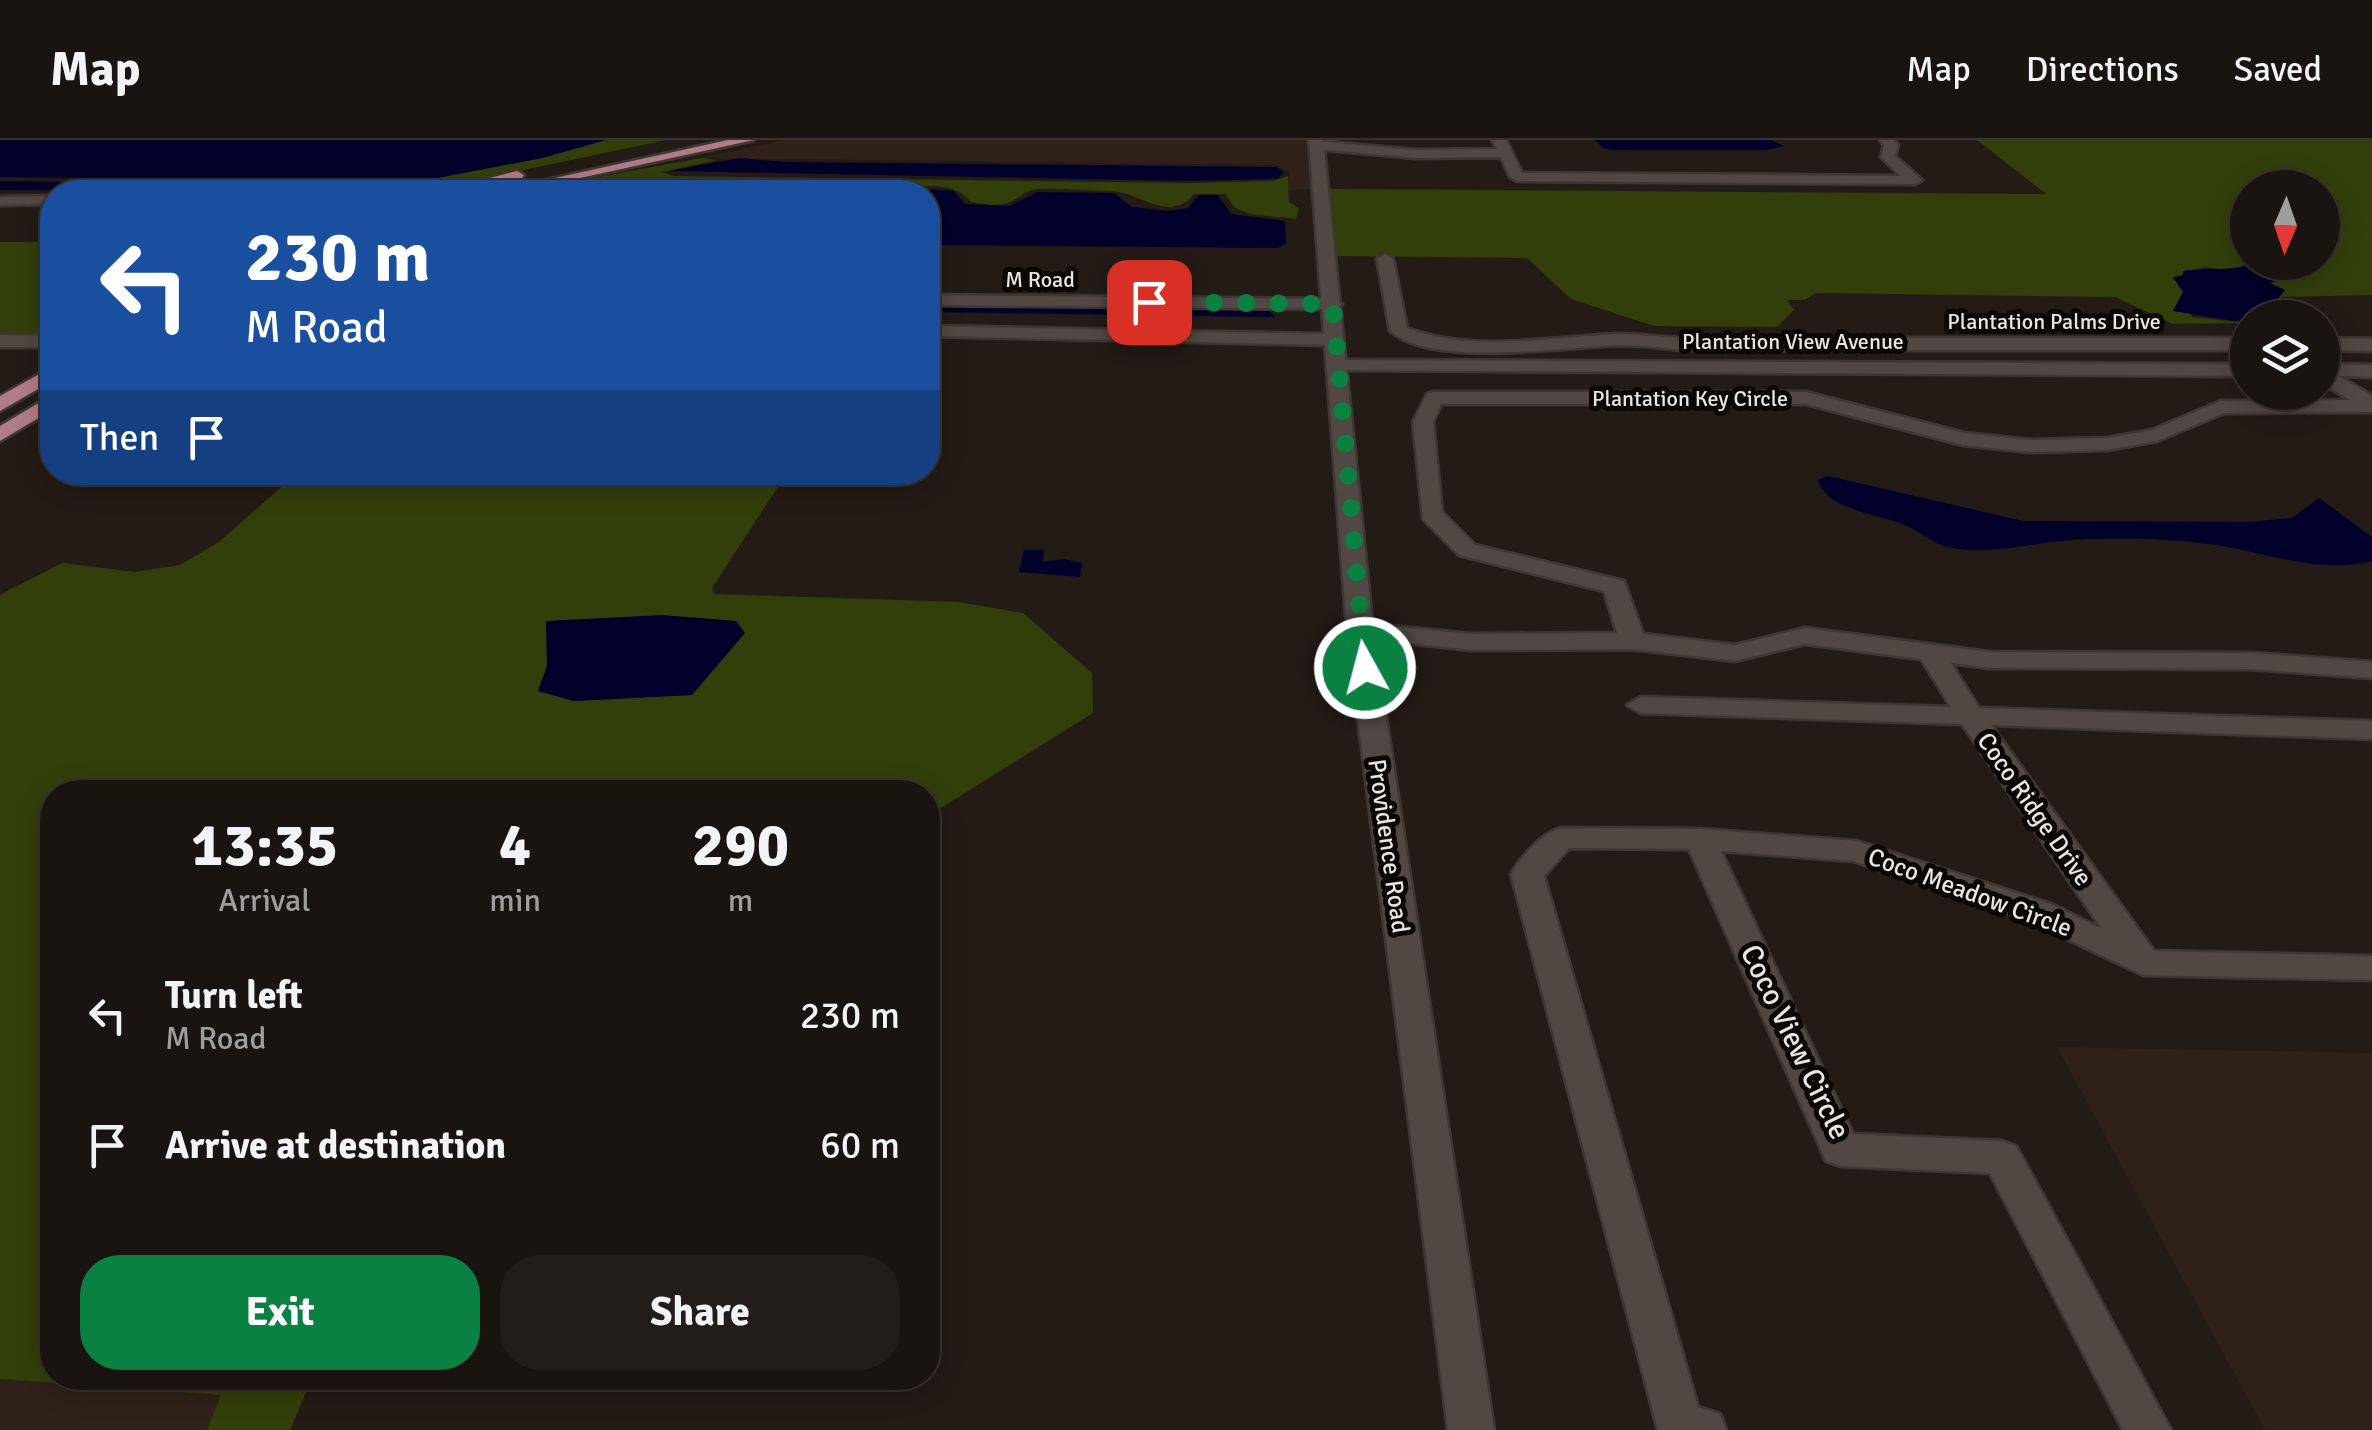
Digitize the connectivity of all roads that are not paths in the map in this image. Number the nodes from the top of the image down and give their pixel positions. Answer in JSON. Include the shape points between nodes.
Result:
{"nodes":[{"id":1,"x":686,"y":140,"type":"edge"},
{"id":2,"x":747,"y":140,"type":"edge"},
{"id":3,"x":1887,"y":140,"type":"edge"},
{"id":4,"x":1316,"y":142,"type":"edge"},
{"id":5,"x":1400,"y":146,"type":"edge"},
{"id":6,"x":1502,"y":146,"type":"edge"},
{"id":7,"x":498,"y":180,"type":"edge"},
{"id":8,"x":555,"y":180,"type":"edge"},
{"id":9,"x":0,"y":200,"type":"edge"},
{"id":10,"x":40,"y":200,"type":"edge"},
{"id":11,"x":1385,"y":260,"type":"dead end"},
{"id":12,"x":940,"y":300,"type":"edge"},
{"id":13,"x":1333,"y":304,"type":"junction"},
{"id":14,"x":940,"y":332,"type":"edge"},
{"id":15,"x":0,"y":342,"type":"edge"},
{"id":16,"x":40,"y":342,"type":"edge"},
{"id":17,"x":1681,"y":344,"type":"junction"},
{"id":18,"x":2230,"y":344,"type":"edge"},
{"id":19,"x":2340,"y":344,"type":"edge"},
{"id":20,"x":2372,"y":345,"type":"edge"},
{"id":21,"x":1336,"y":353,"type":"junction"},
{"id":22,"x":1696,"y":365,"type":"junction"},
{"id":23,"x":2230,"y":370,"type":"edge"},
{"id":24,"x":2372,"y":370,"type":"edge"},
{"id":25,"x":2340,"y":371,"type":"edge"},
{"id":26,"x":40,"y":380,"type":"edge"},
{"id":27,"x":2340,"y":384,"type":"edge"},
{"id":28,"x":0,"y":405,"type":"edge"},
{"id":29,"x":2372,"y":406,"type":"edge"},
{"id":30,"x":40,"y":409,"type":"edge"},
{"id":31,"x":0,"y":435,"type":"edge"},
{"id":32,"x":1360,"y":631,"type":"junction"},
{"id":33,"x":1632,"y":641,"type":"junction"},
{"id":34,"x":1931,"y":653,"type":"junction"},
{"id":35,"x":2372,"y":670,"type":"edge"},
{"id":36,"x":1640,"y":704,"type":"dead end"},
{"id":37,"x":1969,"y":714,"type":"junction"},
{"id":38,"x":2372,"y":730,"type":"edge"},
{"id":39,"x":1700,"y":838,"type":"junction"},
{"id":40,"x":2143,"y":963,"type":"junction"},
{"id":41,"x":2372,"y":968,"type":"edge"},
{"id":42,"x":1470,"y":1430,"type":"edge"},
{"id":43,"x":1702,"y":1430,"type":"edge"},
{"id":44,"x":2148,"y":1430,"type":"edge"}],
"edges":[{"from":1,"to":7,"type":"main road"},
{"from":2,"to":8,"type":"main road"},
{"from":3,"to":6,"type":"street","via":[[1888,158],[1915,180],[1517,177]]},
{"from":4,"to":5,"type":"street"},
{"from":4,"to":13,"type":"street","name":"Providence Road"},
{"from":5,"to":6,"type":"street"},
{"from":9,"to":10,"type":"street"},
{"from":11,"to":17,"type":"street","name":"Plantation Palms Drive","via":[[1398,332],[1410,337],[1509,346]]},
{"from":12,"to":13,"type":"street","name":"M Road"},
{"from":13,"to":21,"type":"street","name":"Providence Road"},
{"from":14,"to":21,"type":"street","name":"Plantation View Avenue"},
{"from":15,"to":16,"type":"street"},
{"from":17,"to":18,"type":"street","name":"Plantation Palms Drive"},
{"from":17,"to":22,"type":"street"},
{"from":19,"to":20,"type":"street"},
{"from":21,"to":22,"type":"street","name":"Plantation View Avenue"},
{"from":21,"to":32,"type":"street","name":"Providence Road"},
{"from":22,"to":23,"type":"street","name":"Plantation View Avenue"},
{"from":24,"to":25,"type":"street"},
{"from":26,"to":28,"type":"main road"},
{"from":27,"to":29,"type":"street","name":"Plantation Key Circle"},
{"from":29,"to":33,"type":"street","name":"Plantation Key Circle","via":[[2221,406],[2157,435],[2030,446],[1962,439],[1806,398],[1434,398],[1423,422],[1431,514],[1466,550],[1614,586]]},
{"from":30,"to":31,"type":"main road"},
{"from":32,"to":33,"type":"street","via":[[1472,642]]},
{"from":32,"to":42,"type":"street","name":"Providence Road"},
{"from":33,"to":34,"type":"street","via":[[1735,653],[1804,636]]},
{"from":34,"to":35,"type":"street"},
{"from":34,"to":37,"type":"street","name":"Coco Ridge Drive"},
{"from":36,"to":37,"type":"street"},
{"from":37,"to":38,"type":"street"},
{"from":37,"to":40,"type":"street","name":"Coco Ridge Drive"},
{"from":39,"to":40,"type":"street","name":"Coco Meadow Circle","via":[[1856,851],[2039,912]]},
{"from":39,"to":43,"type":"street","name":"Coco Meadow Circle","via":[[1561,838],[1527,874],[1681,1429]]},
{"from":39,"to":44,"type":"street","name":"Coco View Circle","via":[[1840,1150],[2002,1157]]},
{"from":40,"to":41,"type":"street","name":"Coco Meadow Circle"}]}
